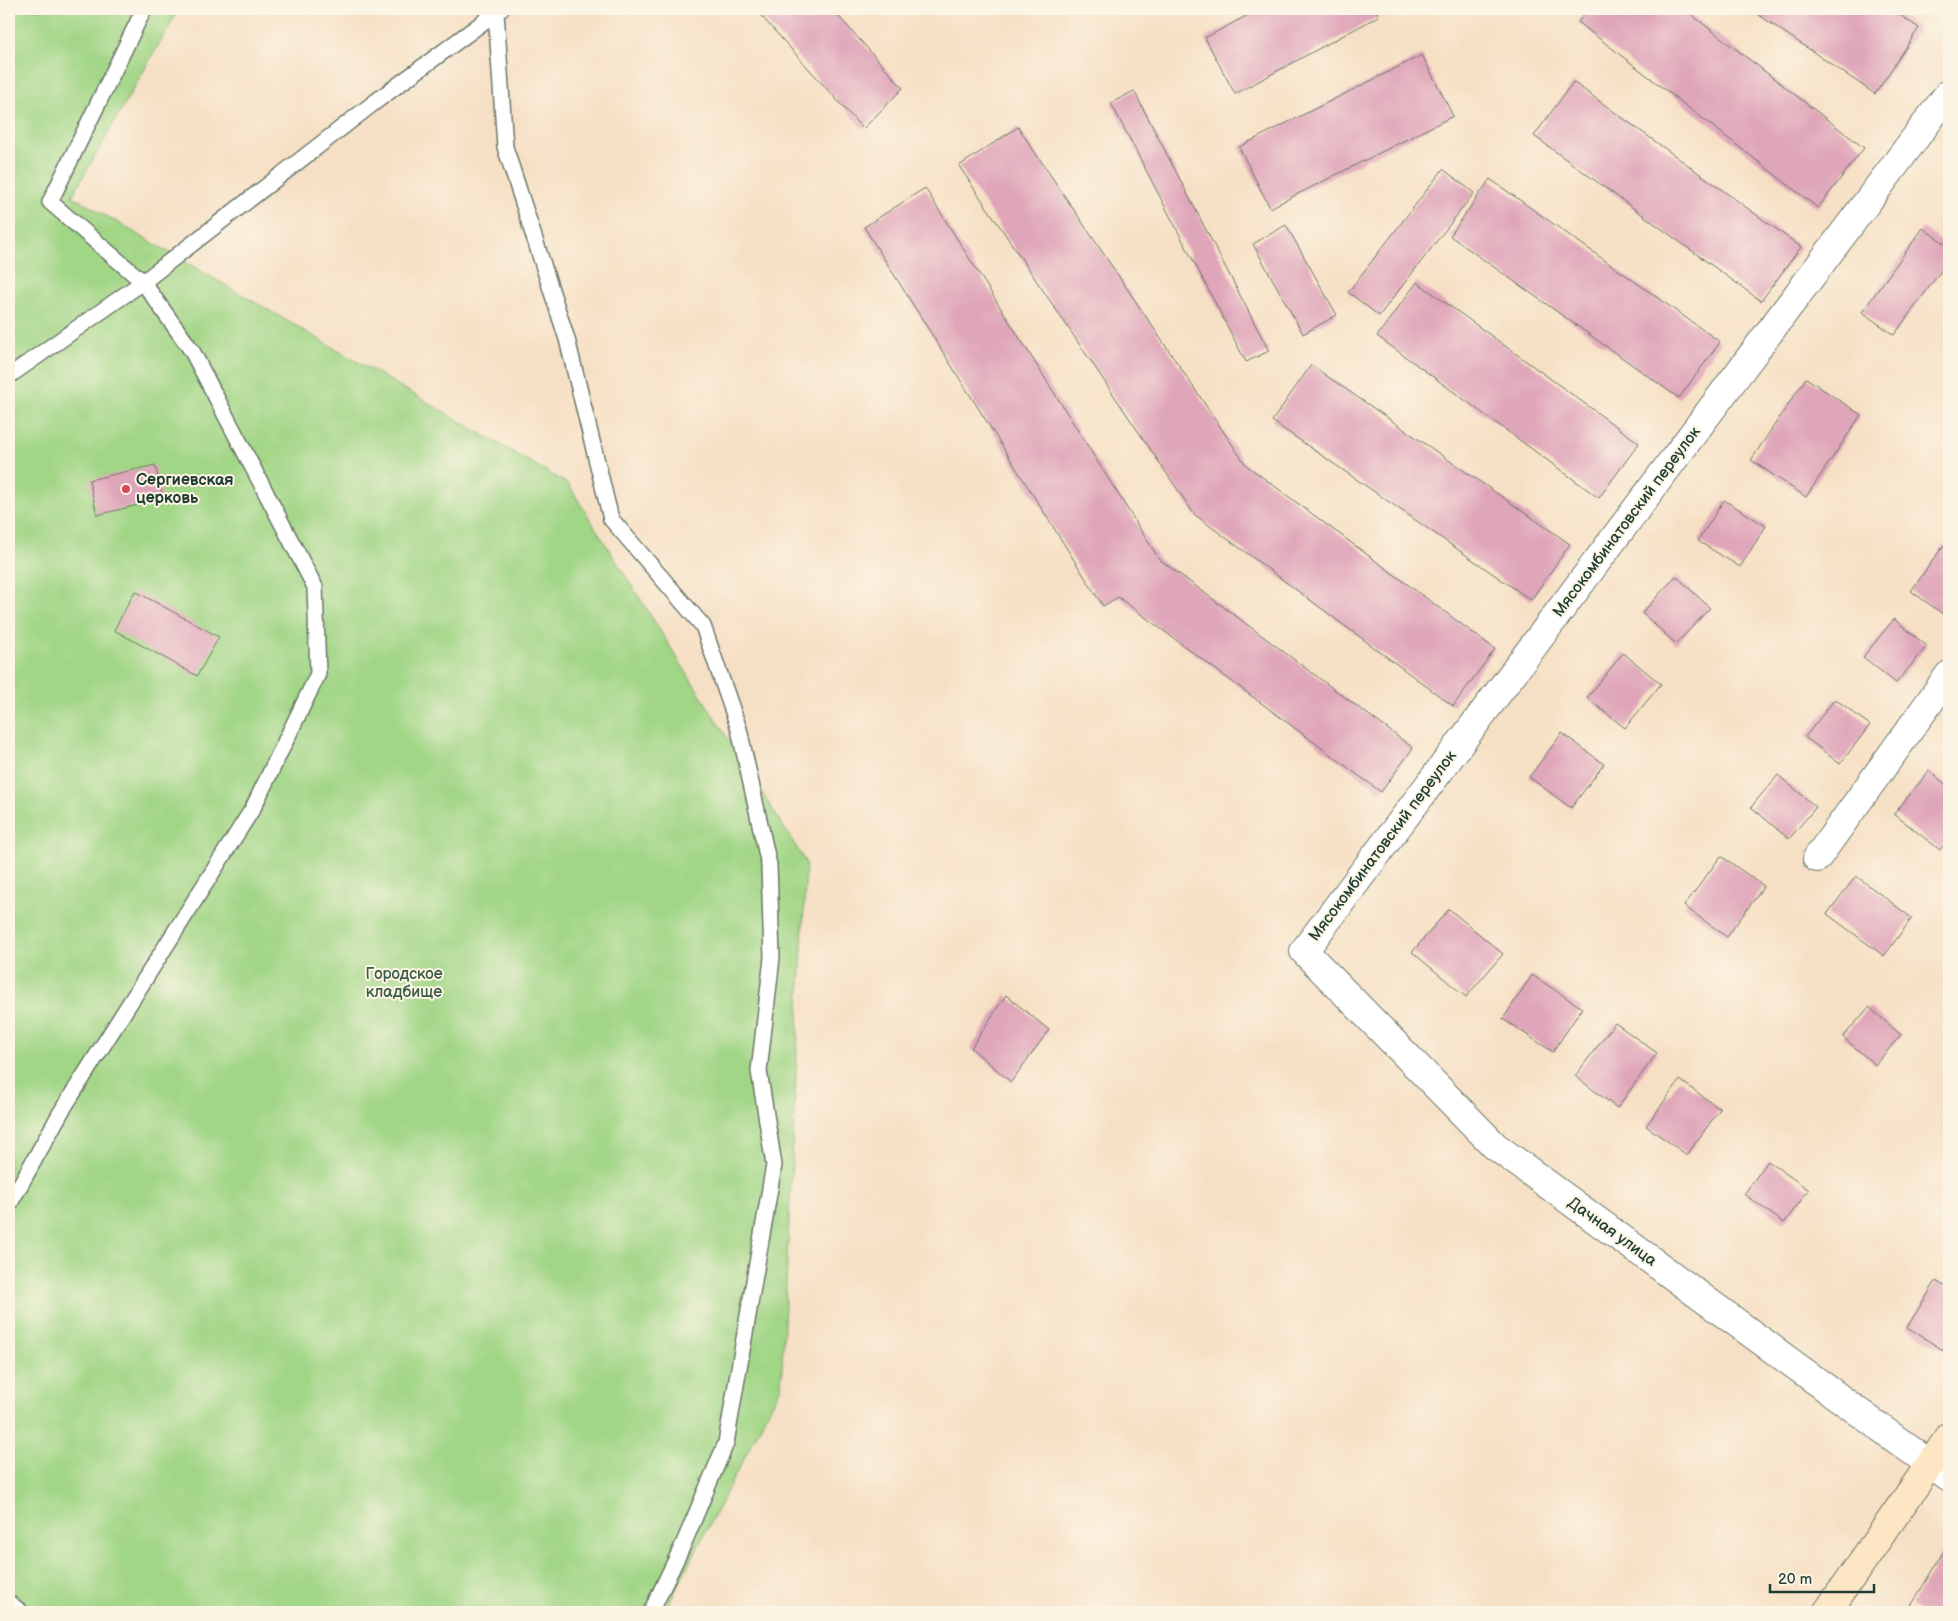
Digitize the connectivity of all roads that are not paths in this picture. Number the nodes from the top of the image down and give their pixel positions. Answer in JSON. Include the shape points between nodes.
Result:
{"nodes":[{"id":1,"x":144,"y":9,"type":"edge"},
{"id":2,"x":498,"y":11,"type":"edge"},
{"id":3,"x":1949,"y":94,"type":"edge"},
{"id":4,"x":143,"y":282,"type":"junction"},
{"id":5,"x":9,"y":376,"type":"edge"},
{"id":6,"x":1949,"y":675,"type":"edge"},
{"id":7,"x":1818,"y":858,"type":"dead end"},
{"id":8,"x":1304,"y":951,"type":"joint"},
{"id":9,"x":9,"y":1205,"type":"edge"},
{"id":10,"x":1949,"y":1437,"type":"edge"},
{"id":11,"x":1940,"y":1471,"type":"edge"},
{"id":12,"x":9,"y":1603,"type":"edge"},
{"id":13,"x":21,"y":1612,"type":"edge"},
{"id":14,"x":651,"y":1612,"type":"edge"},
{"id":15,"x":1827,"y":1612,"type":"edge"}],
"edges":[{"from":1,"to":4,"type":"lane","via":[[50,202]]},
{"from":2,"to":4,"type":"lane"},
{"from":2,"to":14,"type":"lane","via":[[505,147],[567,339],[611,519],[703,626],[739,729],[769,865],[772,958],[759,1071],[774,1165],[726,1443]]},
{"from":3,"to":8,"type":"street","name":"Мясокомбинатовский переулок"},
{"from":4,"to":5,"type":"lane"},
{"from":4,"to":9,"type":"lane","via":[[192,352],[315,587],[318,674],[253,808],[61,1112]]},
{"from":6,"to":7,"type":"street"},
{"from":8,"to":11,"type":"street","name":"Дачная улица","via":[[1495,1146]]},
{"from":10,"to":11,"type":"street"},
{"from":11,"to":15,"type":"street"},
{"from":12,"to":13,"type":"lane"}]}
